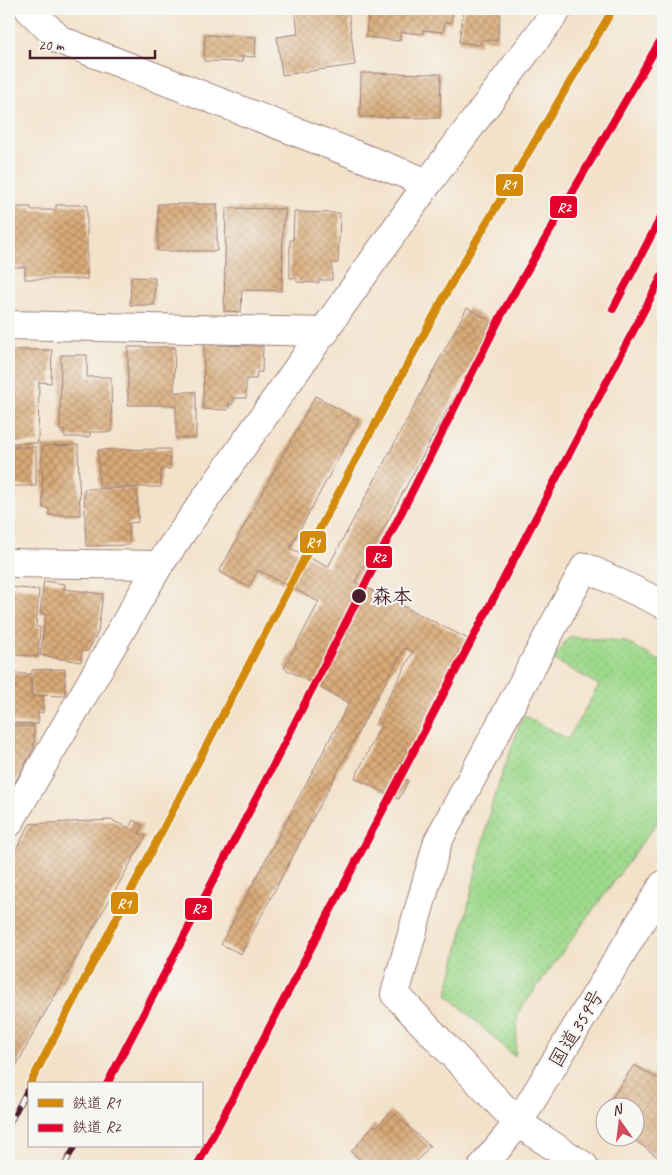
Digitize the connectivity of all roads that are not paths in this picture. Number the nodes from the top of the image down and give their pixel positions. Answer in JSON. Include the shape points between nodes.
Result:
{"nodes":[{"id":1,"x":29,"y":9,"type":"edge"},
{"id":2,"x":558,"y":9,"type":"edge"},
{"id":3,"x":428,"y":183,"type":"junction"},
{"id":4,"x":9,"y":325,"type":"edge"},
{"id":5,"x":325,"y":332,"type":"junction"},
{"id":6,"x":9,"y":563,"type":"edge"},
{"id":7,"x":160,"y":565,"type":"junction"},
{"id":8,"x":663,"y":604,"type":"edge"},
{"id":9,"x":9,"y":822,"type":"edge"},
{"id":10,"x":663,"y":885,"type":"edge"},
{"id":11,"x":518,"y":1123,"type":"junction"},
{"id":12,"x":483,"y":1166,"type":"edge"},
{"id":13,"x":584,"y":1166,"type":"edge"}],
"edges":[{"from":1,"to":3,"type":"main road","via":[[60,40]]},
{"from":2,"to":3,"type":"main road"},
{"from":3,"to":5,"type":"main road"},
{"from":4,"to":5,"type":"main road"},
{"from":5,"to":7,"type":"main road"},
{"from":6,"to":7,"type":"main road"},
{"from":7,"to":9,"type":"main road"},
{"from":8,"to":11,"type":"main road","via":[[585,567],[438,841],[395,994]]},
{"from":10,"to":11,"type":"main road","name":"国道359号"},
{"from":11,"to":12,"type":"main road","name":"国道359号"},
{"from":11,"to":13,"type":"main road"}]}
